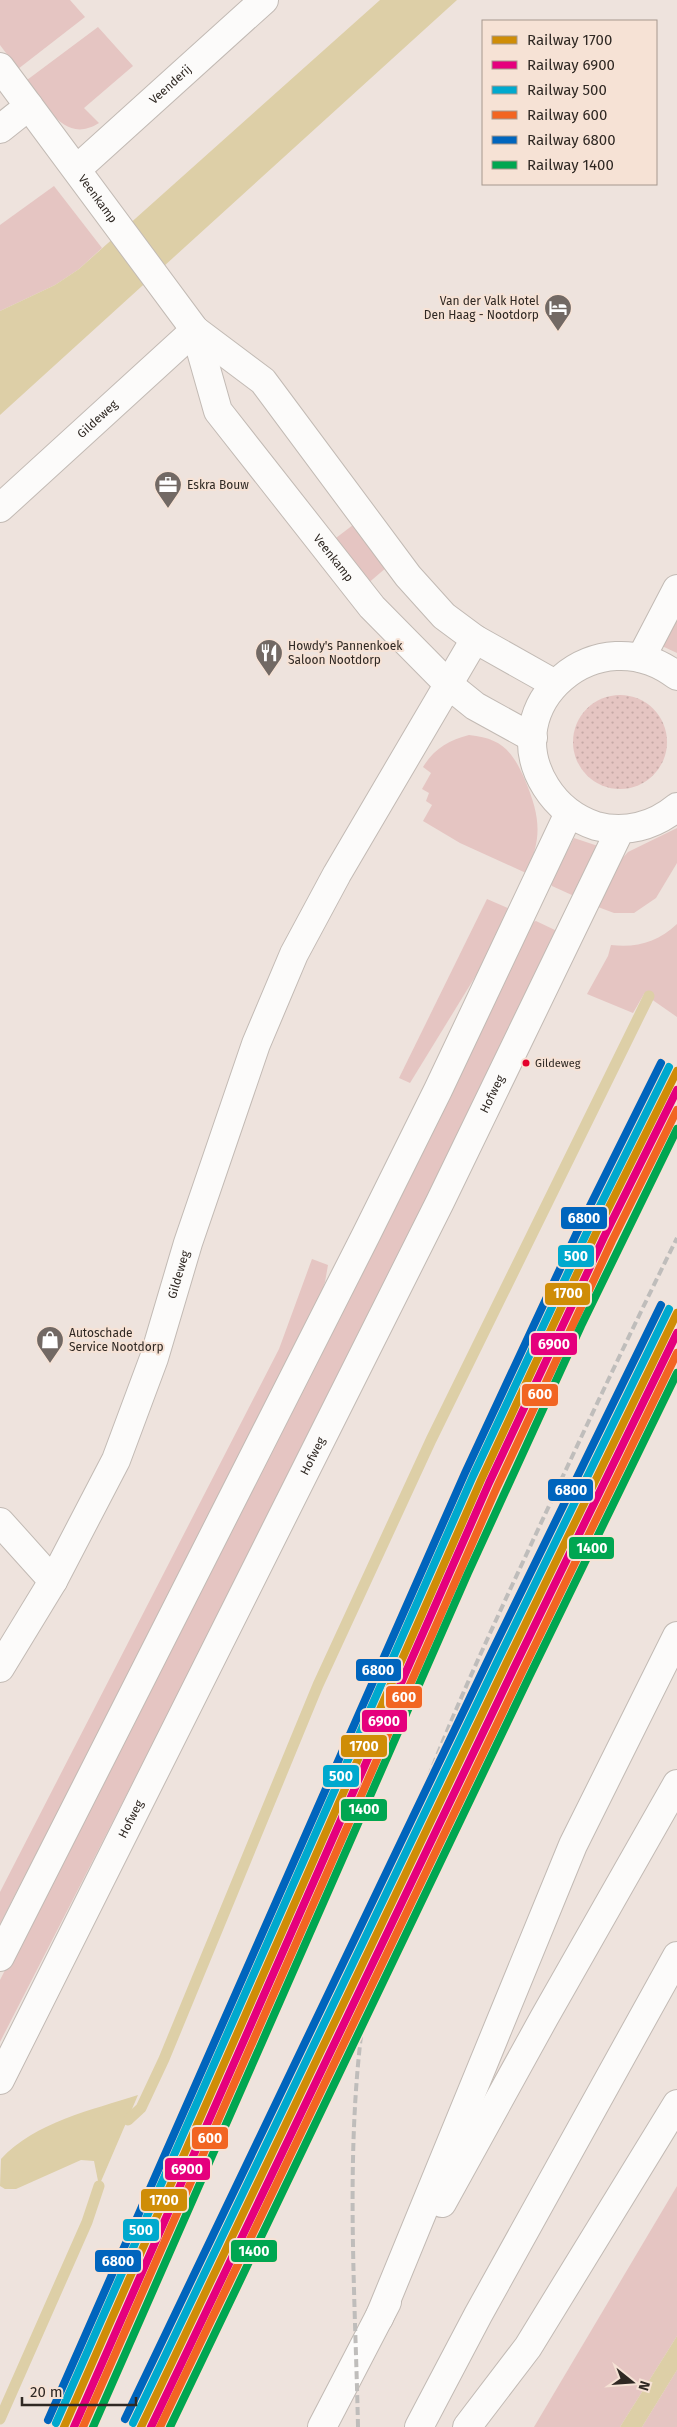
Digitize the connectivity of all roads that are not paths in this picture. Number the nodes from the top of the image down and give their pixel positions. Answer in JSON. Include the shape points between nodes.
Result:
{"nodes":[{"id":1,"x":264,"y":0,"type":"edge"},
{"id":2,"x":0,"y":67,"type":"edge"},
{"id":3,"x":29,"y":106,"type":"junction"},
{"id":4,"x":0,"y":129,"type":"edge"},
{"id":5,"x":77,"y":170,"type":"junction"},
{"id":6,"x":195,"y":330,"type":"junction"},
{"id":7,"x":0,"y":508,"type":"edge"},
{"id":8,"x":677,"y":589,"type":"edge"},
{"id":9,"x":475,"y":639,"type":"junction"},
{"id":10,"x":642,"y":658,"type":"junction"},
{"id":11,"x":677,"y":676,"type":"edge"},
{"id":12,"x":555,"y":684,"type":"junction"},
{"id":13,"x":449,"y":685,"type":"junction"},
{"id":14,"x":534,"y":738,"type":"junction"},
{"id":15,"x":677,"y":807,"type":"edge"},
{"id":16,"x":569,"y":813,"type":"junction"},
{"id":17,"x":620,"y":830,"type":"junction"},
{"id":18,"x":0,"y":1522,"type":"edge"},
{"id":19,"x":53,"y":1581,"type":"junction"},
{"id":20,"x":677,"y":1636,"type":"edge"},
{"id":21,"x":0,"y":1668,"type":"edge"},
{"id":22,"x":677,"y":1784,"type":"edge"},
{"id":23,"x":677,"y":1956,"type":"edge"},
{"id":24,"x":0,"y":1957,"type":"edge"},
{"id":25,"x":0,"y":2080,"type":"edge"},
{"id":26,"x":677,"y":2104,"type":"edge"},
{"id":27,"x":378,"y":2318,"type":"junction"},
{"id":28,"x":322,"y":2427,"type":"edge"},
{"id":29,"x":419,"y":2427,"type":"edge"},
{"id":30,"x":467,"y":2427,"type":"edge"}],
"edges":[{"from":1,"to":5,"type":"main road","name":"Veenderij"},
{"from":2,"to":3,"type":"main road","name":"Veenkamp"},
{"from":3,"to":4,"type":"main road"},
{"from":3,"to":5,"type":"main road","name":"Veenkamp"},
{"from":5,"to":6,"type":"main road","name":"Veenkamp"},
{"from":6,"to":7,"type":"main road","name":"Gildeweg"},
{"from":6,"to":9,"type":"main road","name":"Veenkamp","via":[[263,381],[408,576],[444,616]]},
{"from":6,"to":13,"type":"main road","name":"Veenkamp","via":[[218,410],[372,607]]},
{"from":8,"to":10,"type":"main road"},
{"from":9,"to":12,"type":"main road","name":"Veenkamp"},
{"from":9,"to":13,"type":"main road","name":"Gildeweg"},
{"from":10,"to":11,"type":"main road"},
{"from":10,"to":12,"type":"main road","via":[[618,655],[595,659],[573,668]]},
{"from":12,"to":14,"type":"main road","via":[[540,709]]},
{"from":13,"to":14,"type":"main road","name":"Veenkamp","via":[[475,706]]},
{"from":13,"to":19,"type":"main road","name":"Gildeweg","via":[[346,857],[294,954],[256,1044],[188,1243],[154,1358],[116,1460]]},
{"from":14,"to":16,"type":"main road","via":[[535,760],[542,780],[553,798]]},
{"from":15,"to":17,"type":"main road","via":[[666,817],[644,826]]},
{"from":16,"to":17,"type":"main road","via":[[584,822]]},
{"from":16,"to":24,"type":"main road","via":[[371,1226]]},
{"from":17,"to":25,"type":"main road","name":"Hofweg","via":[[444,1194]]},
{"from":18,"to":19,"type":"main road"},
{"from":19,"to":21,"type":"main road","name":"Gildeweg"},
{"from":20,"to":27,"type":"main road","via":[[573,1845]]},
{"from":22,"to":27,"type":"main road"},
{"from":23,"to":29,"type":"main road"},
{"from":26,"to":30,"type":"main road","via":[[528,2347]]},
{"from":27,"to":28,"type":"main road"}]}
